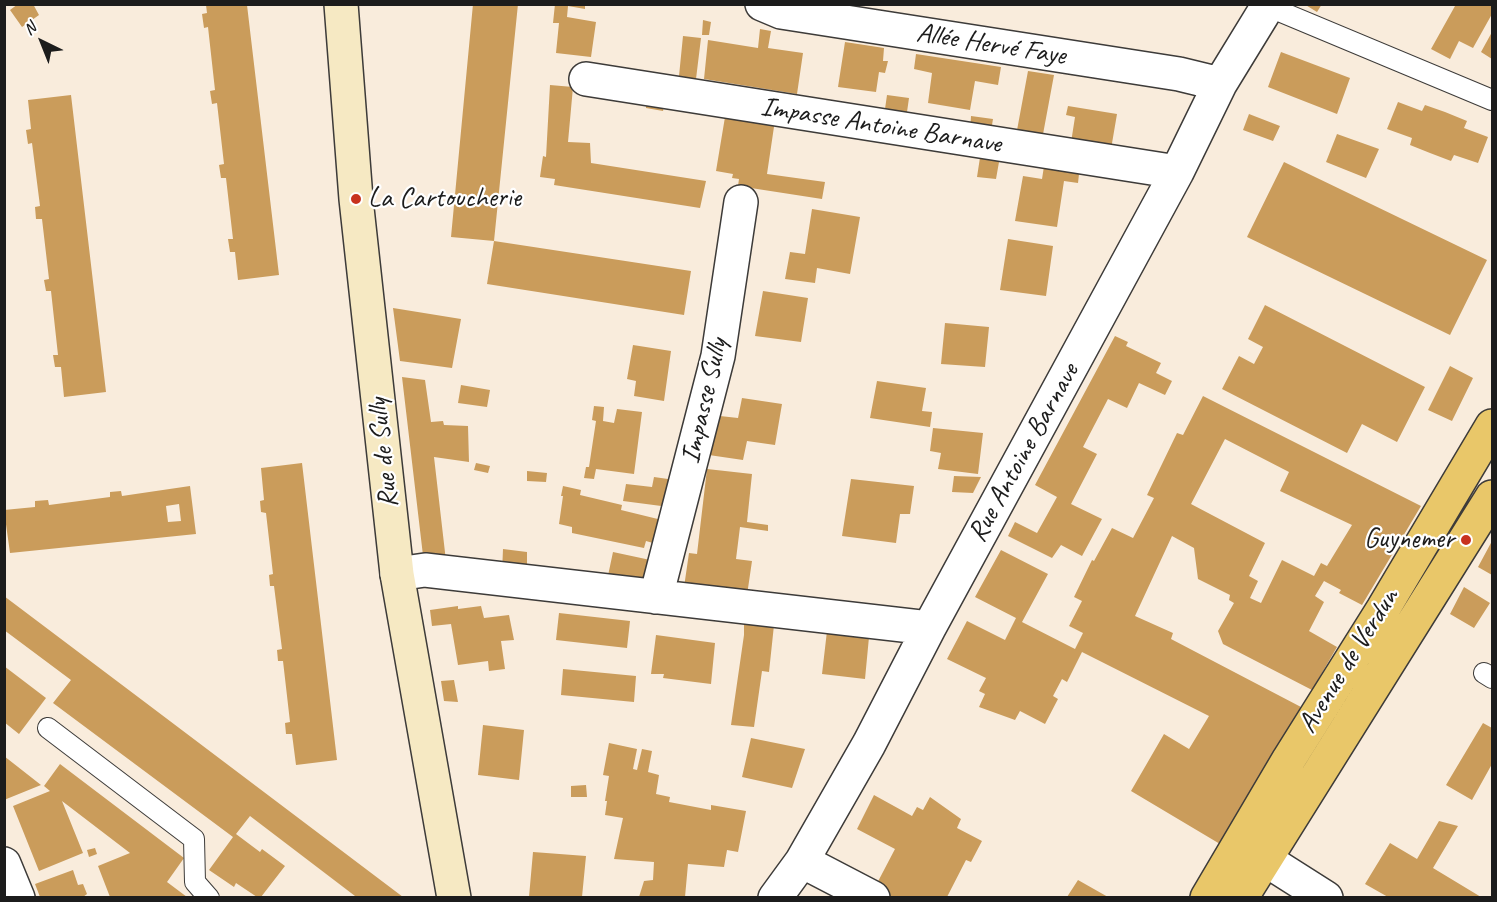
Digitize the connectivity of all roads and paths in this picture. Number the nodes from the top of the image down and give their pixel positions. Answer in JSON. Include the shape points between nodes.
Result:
{"nodes":[{"id":1,"x":341,"y":4,"type":"edge"},
{"id":2,"x":762,"y":4,"type":"edge"},
{"id":3,"x":1268,"y":5,"type":"edge"},
{"id":4,"x":586,"y":79,"type":"dead end"},
{"id":5,"x":1220,"y":84,"type":"junction"},
{"id":6,"x":1492,"y":100,"type":"edge"},
{"id":7,"x":1177,"y":172,"type":"junction"},
{"id":8,"x":741,"y":202,"type":"dead end"},
{"id":9,"x":1492,"y":426,"type":"edge"},
{"id":10,"x":1492,"y":497,"type":"edge"},
{"id":11,"x":397,"y":574,"type":"junction"},
{"id":12,"x":656,"y":597,"type":"junction"},
{"id":13,"x":929,"y":628,"type":"junction"},
{"id":14,"x":48,"y":728,"type":"dead end"},
{"id":15,"x":1251,"y":851,"type":"junction"},
{"id":16,"x":802,"y":861,"type":"junction"},
{"id":17,"x":4,"y":864,"type":"edge"},
{"id":18,"x":18,"y":897,"type":"edge"},
{"id":19,"x":209,"y":897,"type":"edge"},
{"id":20,"x":454,"y":897,"type":"edge"},
{"id":21,"x":775,"y":897,"type":"edge"},
{"id":22,"x":873,"y":897,"type":"edge"},
{"id":23,"x":1207,"y":897,"type":"edge"},
{"id":24,"x":1241,"y":897,"type":"edge"},
{"id":25,"x":1326,"y":897,"type":"edge"}],
"edges":[{"from":1,"to":11,"type":"street","name":"Rue de Sully","via":[[356,199]]},
{"from":2,"to":5,"type":"street","name":"Allée Hervé Faye","via":[[781,12],[1179,74]]},
{"from":3,"to":5,"type":"street","name":"Rue Antoine Barnave"},
{"from":3,"to":6,"type":"lane"},
{"from":4,"to":7,"type":"street","name":"Impasse Antoine Barnave"},
{"from":5,"to":7,"type":"street","name":"Rue Antoine Barnave"},
{"from":7,"to":13,"type":"street","name":"Rue Antoine Barnave"},
{"from":8,"to":12,"type":"street","name":"Impasse Sully","via":[[718,356]]},
{"from":9,"to":15,"type":"main road","name":"Avenue de Verdun"},
{"from":10,"to":15,"type":"main road","name":"Avenue de Verdun"},
{"from":11,"to":12,"type":"street","via":[[424,570]]},
{"from":11,"to":20,"type":"street","name":"Rue de Sully"},
{"from":12,"to":13,"type":"street"},
{"from":13,"to":16,"type":"street","name":"Rue Antoine Barnave"},
{"from":14,"to":19,"type":"lane","via":[[194,839],[195,882]]},
{"from":15,"to":23,"type":"main road","name":"Avenue de Verdun"},
{"from":15,"to":24,"type":"main road","name":"Avenue de Verdun"},
{"from":15,"to":25,"type":"street"},
{"from":16,"to":21,"type":"street","name":"Rue Antoine Barnave"},
{"from":16,"to":22,"type":"street"},
{"from":17,"to":18,"type":"street"}]}
